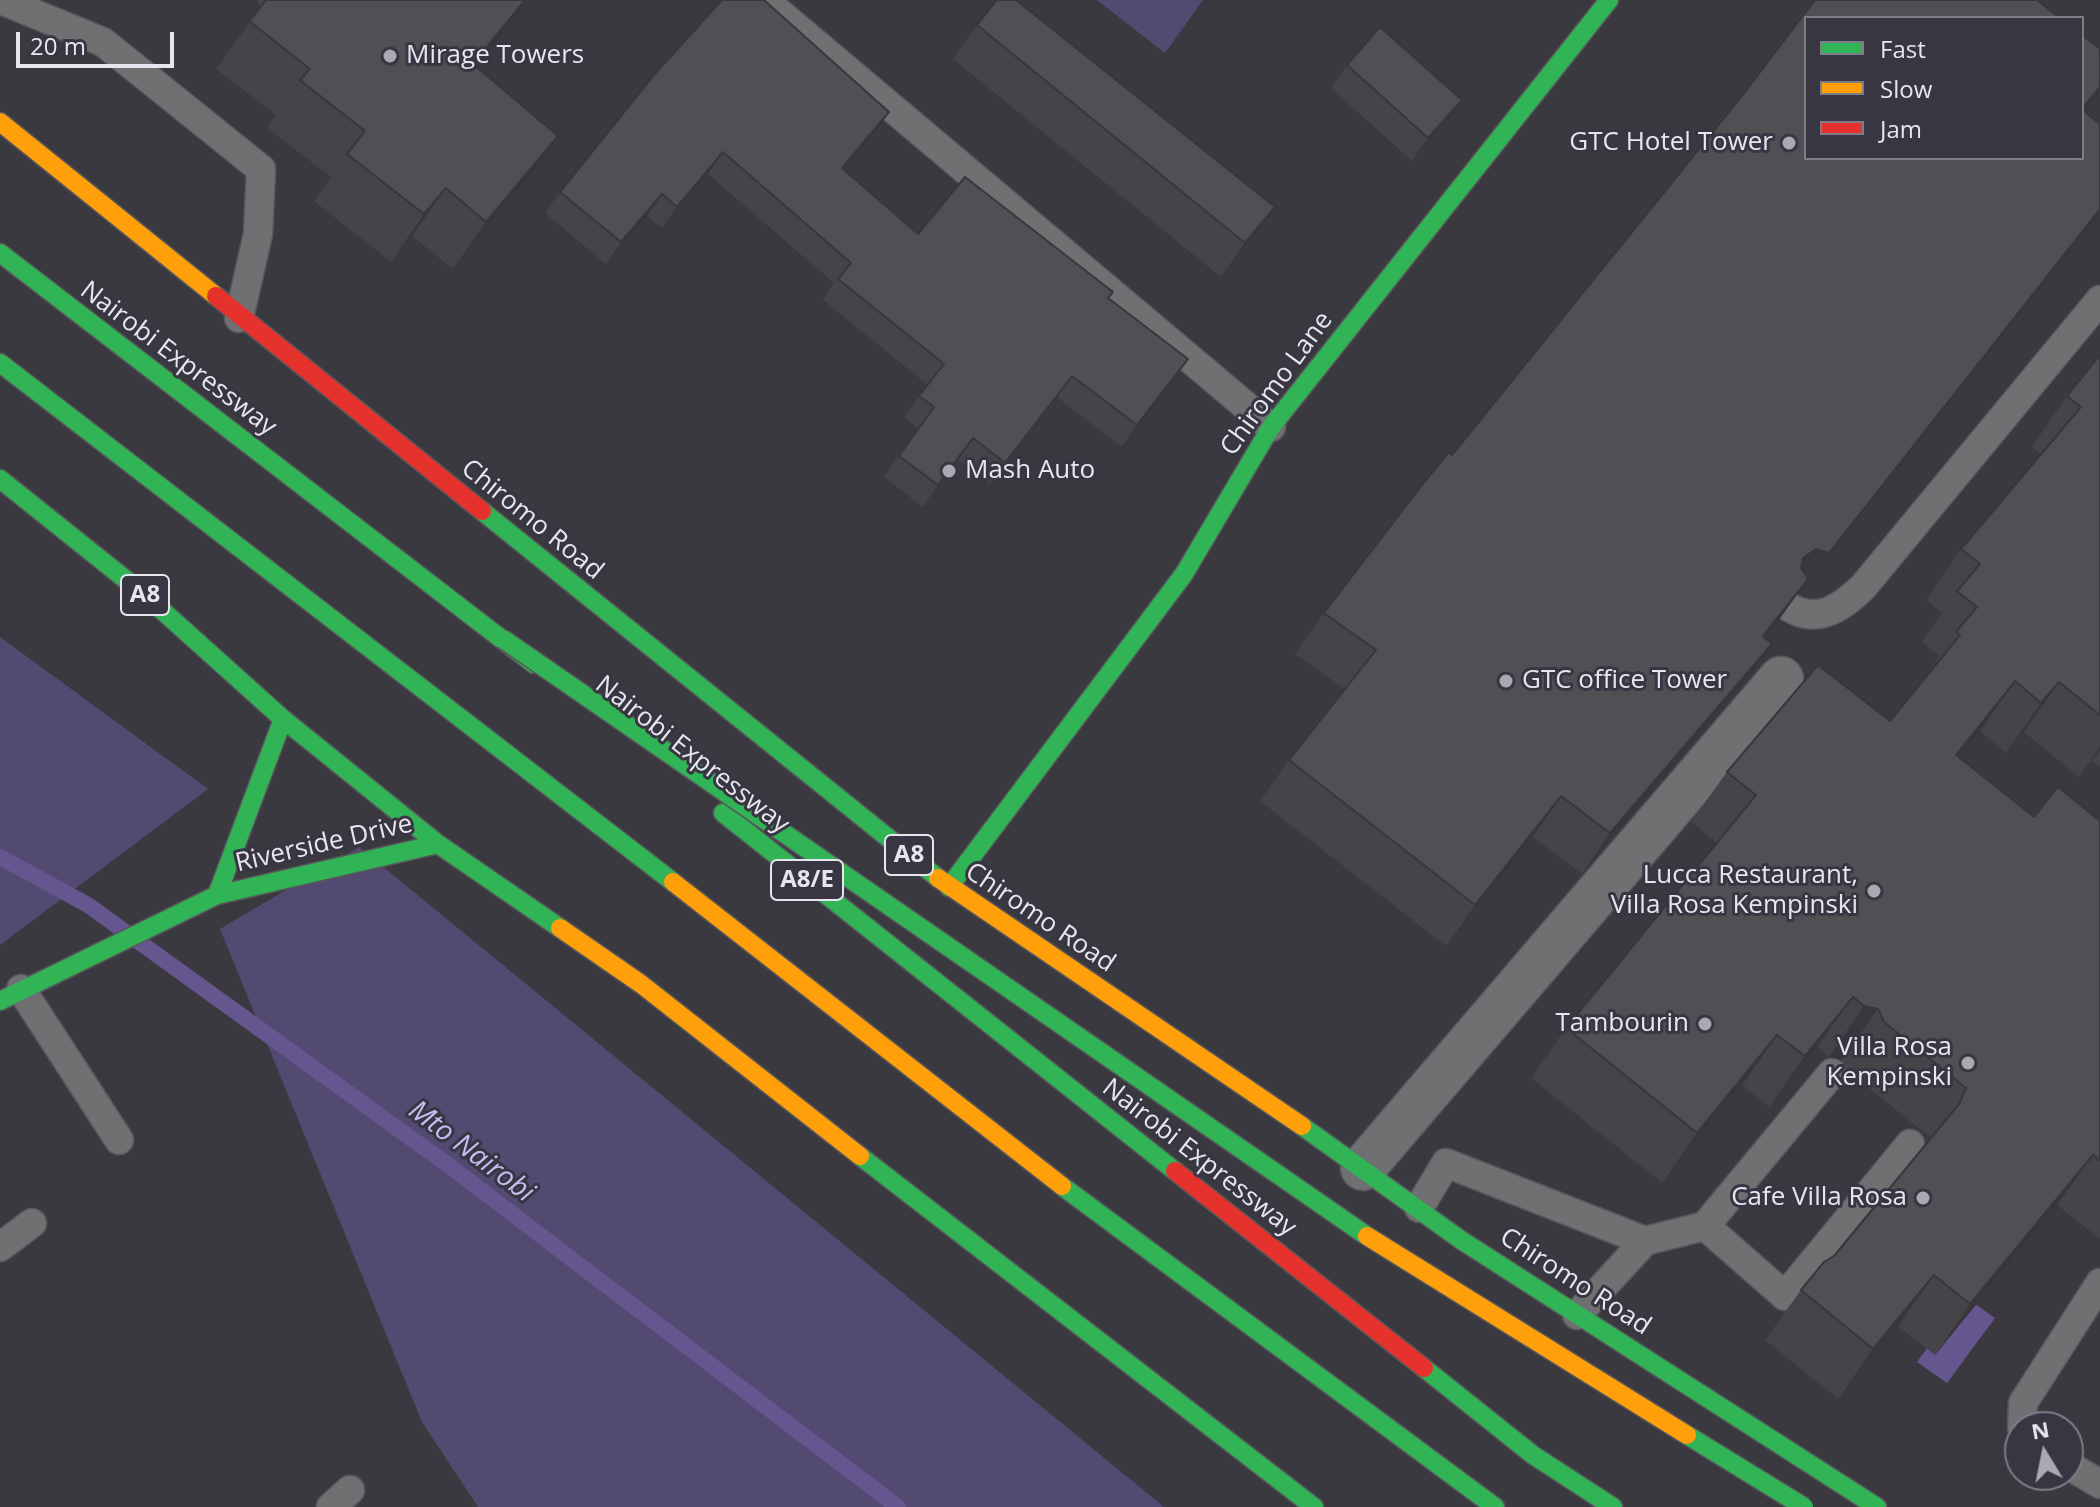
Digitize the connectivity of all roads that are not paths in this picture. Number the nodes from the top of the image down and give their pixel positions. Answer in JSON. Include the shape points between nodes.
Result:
{"nodes":[{"id":1,"x":1,"y":0,"type":"edge"},
{"id":2,"x":764,"y":0,"type":"edge"},
{"id":3,"x":1609,"y":0,"type":"edge"},
{"id":4,"x":0,"y":122,"type":"edge"},
{"id":5,"x":0,"y":253,"type":"edge"},
{"id":6,"x":2100,"y":300,"type":"edge"},
{"id":7,"x":239,"y":318,"type":"junction"},
{"id":8,"x":0,"y":363,"type":"edge"},
{"id":9,"x":1271,"y":427,"type":"junction"},
{"id":10,"x":0,"y":479,"type":"edge"},
{"id":11,"x":1789,"y":607,"type":"edge"},
{"id":12,"x":503,"y":639,"type":"junction"},
{"id":13,"x":1781,"y":679,"type":"dead end"},
{"id":14,"x":283,"y":719,"type":"junction"},
{"id":15,"x":438,"y":844,"type":"junction"},
{"id":16,"x":949,"y":887,"type":"junction"},
{"id":17,"x":217,"y":895,"type":"junction"},
{"id":18,"x":10,"y":995,"type":"edge"},
{"id":19,"x":1832,"y":1073,"type":"edge"},
{"id":20,"x":119,"y":1140,"type":"dead end"},
{"id":21,"x":1910,"y":1144,"type":"dead end"},
{"id":22,"x":1363,"y":1168,"type":"junction"},
{"id":23,"x":1419,"y":1208,"type":"junction"},
{"id":24,"x":32,"y":1223,"type":"dead end"},
{"id":25,"x":1705,"y":1226,"type":"junction"},
{"id":26,"x":1461,"y":1240,"type":"junction"},
{"id":27,"x":1645,"y":1241,"type":"junction"},
{"id":28,"x":0,"y":1247,"type":"edge"},
{"id":29,"x":2100,"y":1283,"type":"edge"},
{"id":30,"x":1537,"y":1311,"type":"dead end"},
{"id":31,"x":1568,"y":1323,"type":"junction"},
{"id":32,"x":2023,"y":1411,"type":"edge"},
{"id":33,"x":1314,"y":1507,"type":"edge"},
{"id":34,"x":1495,"y":1507,"type":"edge"},
{"id":35,"x":1613,"y":1507,"type":"edge"},
{"id":36,"x":1786,"y":1507,"type":"edge"},
{"id":37,"x":1804,"y":1507,"type":"edge"},
{"id":38,"x":1877,"y":1507,"type":"edge"}],
"edges":[{"from":1,"to":7,"type":"lane","via":[[103,42],[261,169],[258,234]]},
{"from":2,"to":9,"type":"lane"},
{"from":3,"to":9,"type":"main road","name":"Chiromo Lane"},
{"from":4,"to":7,"type":"main road","name":"Chiromo Road","number":"A8"},
{"from":5,"to":12,"type":"main road","name":"Nairobi Expressway","number":"A8/E"},
{"from":6,"to":11,"type":"lane","via":[[1863,587],[1841,608],[1819,615],[1801,615]]},
{"from":7,"to":16,"type":"main road","name":"Chiromo Road","number":"A8"},
{"from":8,"to":34,"type":"main road","via":[[1001,1140]]},
{"from":9,"to":16,"type":"main road","name":"Chiromo Lane","via":[[1184,574]]},
{"from":10,"to":14,"type":"main road","number":"A8","via":[[145,595]]},
{"from":12,"to":35,"type":"main road","name":"Nairobi Expressway","number":"A8/E","bridge":true,"via":[[1533,1455]]},
{"from":12,"to":37,"type":"main road","bridge":true,"via":[[1362,1233]]},
{"from":13,"to":22,"type":"street"},
{"from":14,"to":15,"type":"main road","number":"A8"},
{"from":14,"to":17,"type":"main road","name":"Riverside Drive"},
{"from":15,"to":17,"type":"main road","name":"Riverside Drive"},
{"from":15,"to":33,"type":"main road","number":"A8","via":[[641,984]]},
{"from":16,"to":22,"type":"main road","name":"Chiromo Road","number":"A8"},
{"from":17,"to":18,"type":"main road"},
{"from":18,"to":20,"type":"lane"},
{"from":19,"to":25,"type":"lane"},
{"from":21,"to":25,"type":"lane","via":[[1785,1296]]},
{"from":22,"to":23,"type":"main road","name":"Chiromo Road","number":"A8"},
{"from":23,"to":26,"type":"main road","name":"Chiromo Road","number":"A8"},
{"from":23,"to":27,"type":"lane","via":[[1446,1163]]},
{"from":24,"to":28,"type":"lane"},
{"from":25,"to":27,"type":"lane"},
{"from":26,"to":30,"type":"main road"},
{"from":26,"to":31,"type":"main road","name":"Chiromo Road","number":"A8"},
{"from":27,"to":31,"type":"lane"},
{"from":29,"to":32,"type":"lane"},
{"from":31,"to":36,"type":"main road","via":[[1591,1361]]},
{"from":31,"to":38,"type":"main road","name":"Chiromo Road","number":"A8"}]}
